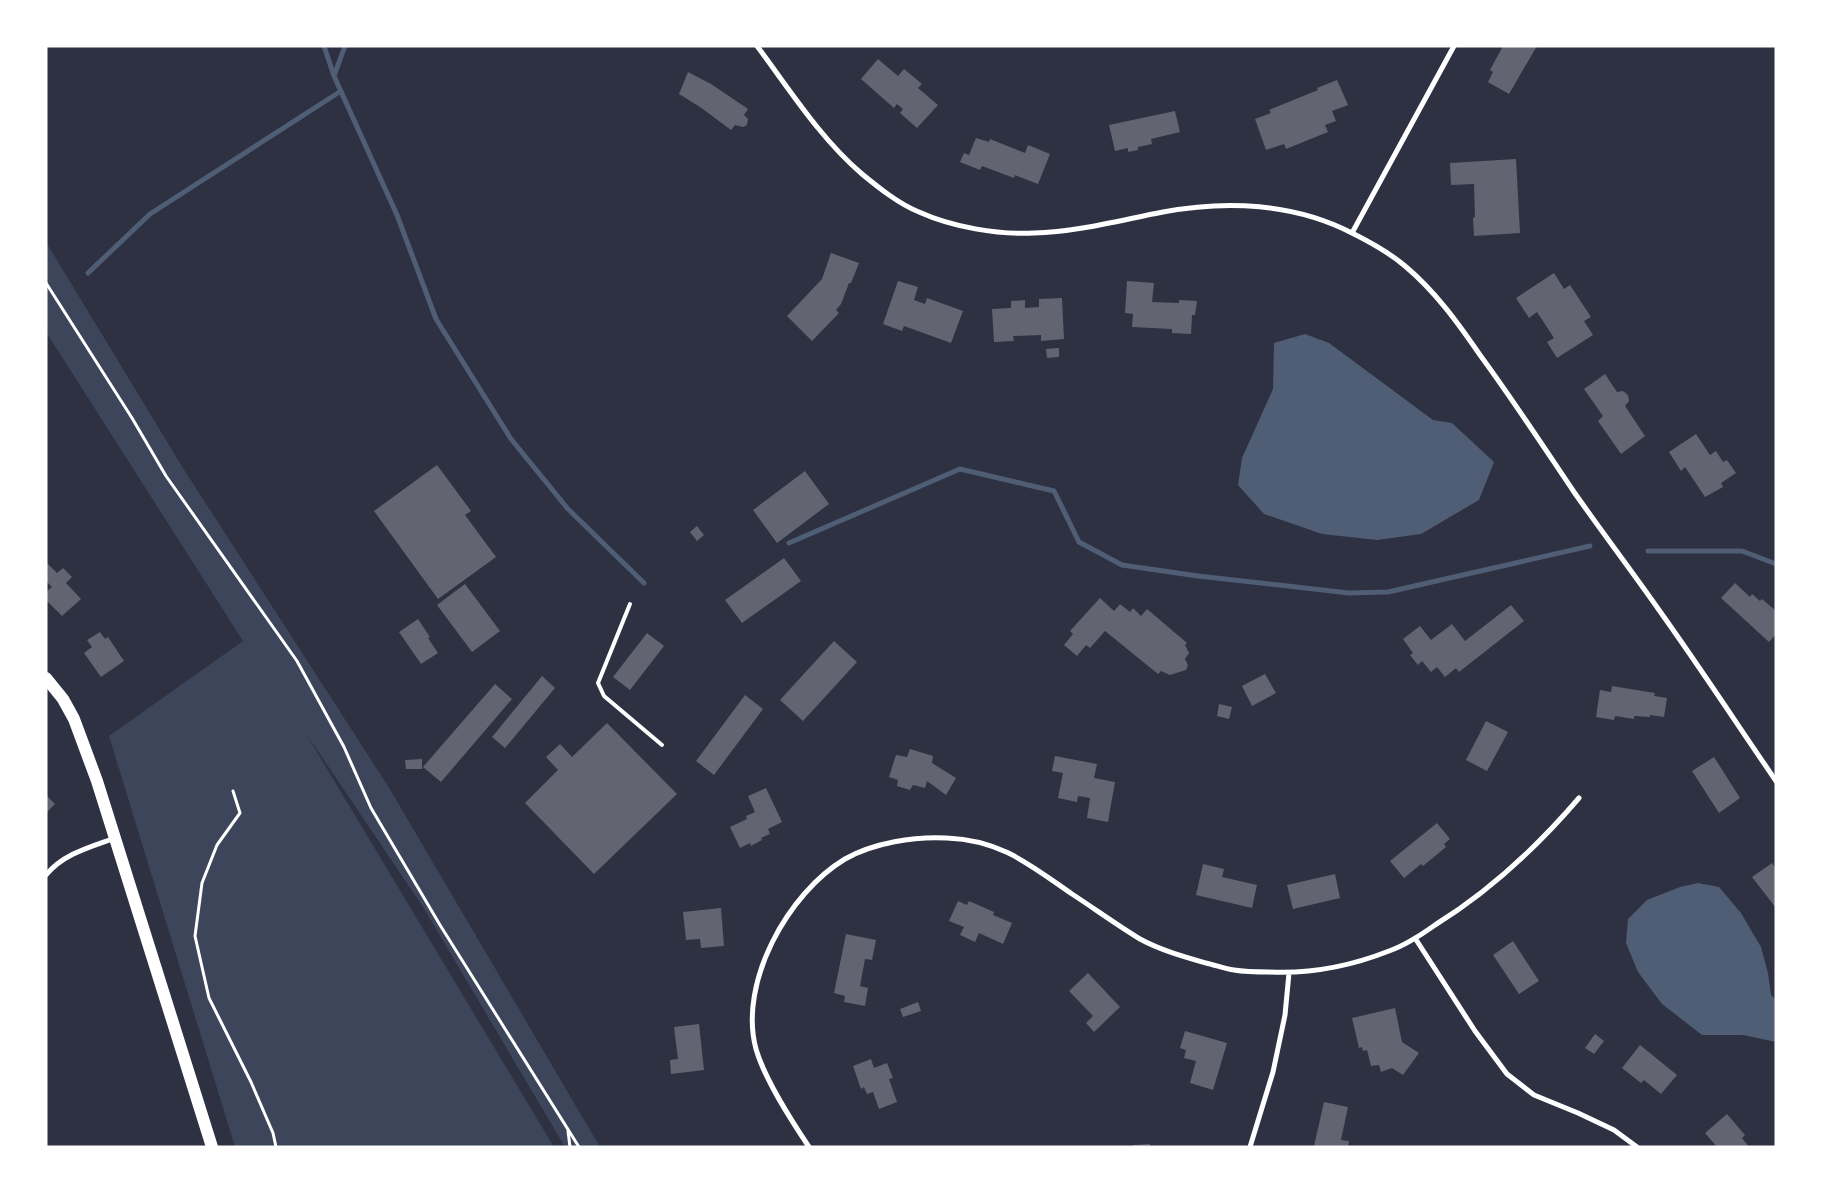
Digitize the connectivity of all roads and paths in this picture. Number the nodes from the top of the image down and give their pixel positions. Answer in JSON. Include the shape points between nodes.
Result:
{"nodes":[{"id":1,"x":757,"y":46,"type":"edge"},
{"id":2,"x":1454,"y":46,"type":"edge"},
{"id":3,"x":1352,"y":233,"type":"junction"},
{"id":4,"x":46,"y":283,"type":"edge"},
{"id":5,"x":630,"y":604,"type":"dead end"},
{"id":6,"x":46,"y":678,"type":"edge"},
{"id":7,"x":662,"y":745,"type":"dead end"},
{"id":8,"x":1776,"y":781,"type":"edge"},
{"id":9,"x":233,"y":791,"type":"dead end"},
{"id":10,"x":1579,"y":798,"type":"dead end"},
{"id":11,"x":115,"y":838,"type":"junction"},
{"id":12,"x":46,"y":875,"type":"edge"},
{"id":13,"x":1416,"y":938,"type":"junction"},
{"id":14,"x":1290,"y":973,"type":"junction"},
{"id":15,"x":567,"y":1128,"type":"junction"},
{"id":16,"x":212,"y":1147,"type":"edge"},
{"id":17,"x":276,"y":1147,"type":"edge"},
{"id":18,"x":570,"y":1147,"type":"edge"},
{"id":19,"x":579,"y":1147,"type":"edge"},
{"id":20,"x":809,"y":1147,"type":"edge"},
{"id":21,"x":1250,"y":1147,"type":"edge"},
{"id":22,"x":1637,"y":1147,"type":"edge"}],
"edges":[{"from":1,"to":3,"type":"street","via":[[828,142],[862,174],[918,212],[957,225],[1034,234],[1167,211],[1250,205],[1318,218]]},
{"from":2,"to":3,"type":"street"},
{"from":3,"to":8,"type":"street","via":[[1403,264],[1437,297],[1493,372]]},
{"from":4,"to":15,"type":"path","via":[[166,476],[297,662],[344,747],[371,808]]},
{"from":5,"to":7,"type":"lane","via":[[598,683],[604,696]]},
{"from":6,"to":11,"type":"main road","via":[[63,699],[78,727]]},
{"from":9,"to":17,"type":"path","via":[[240,812],[217,845],[202,884],[195,936],[209,998],[252,1082]]},
{"from":10,"to":13,"type":"street","via":[[1505,874],[1458,911]]},
{"from":11,"to":12,"type":"street","via":[[72,854]]},
{"from":11,"to":16,"type":"main road"},
{"from":13,"to":14,"type":"street","via":[[1354,962]]},
{"from":13,"to":22,"type":"street","via":[[1507,1074],[1534,1096],[1614,1130]]},
{"from":14,"to":20,"type":"street","via":[[1235,970],[1144,941],[1026,861],[1002,849],[927,837],[871,849],[847,858],[803,894],[772,942],[754,995],[756,1048],[766,1075]]},
{"from":14,"to":21,"type":"street","via":[[1276,1062]]},
{"from":15,"to":18,"type":"path"},
{"from":15,"to":19,"type":"path"}]}
